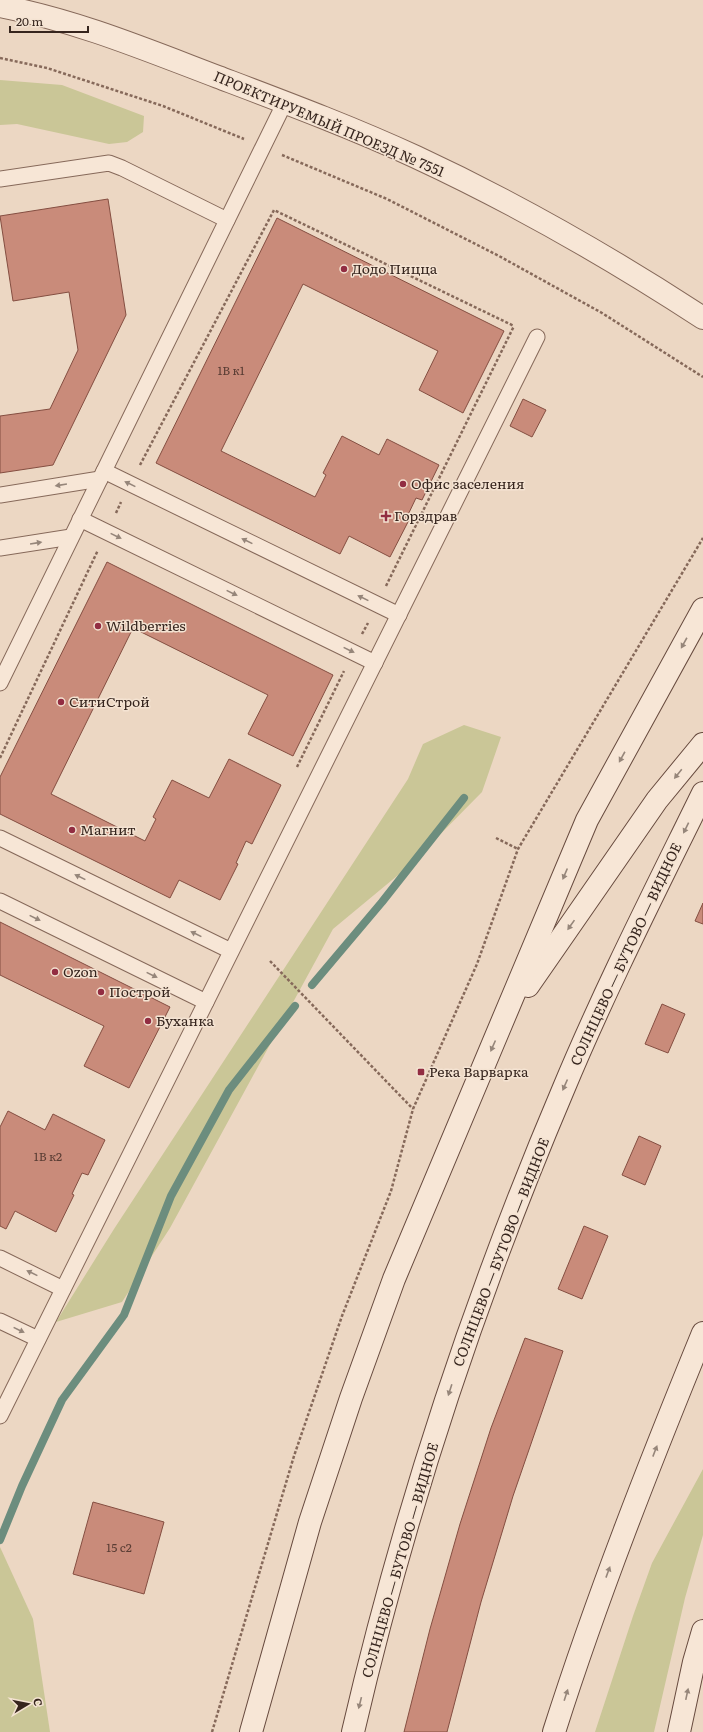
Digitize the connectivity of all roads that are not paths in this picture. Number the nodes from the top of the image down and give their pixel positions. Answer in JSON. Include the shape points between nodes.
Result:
{"nodes":[{"id":1,"x":0,"y":6,"type":"edge"},
{"id":2,"x":285,"y":102,"type":"junction"},
{"id":3,"x":0,"y":179,"type":"edge"},
{"id":4,"x":228,"y":220,"type":"junction"},
{"id":5,"x":703,"y":318,"type":"edge"},
{"id":6,"x":536,"y":337,"type":"road end"},
{"id":7,"x":102,"y":475,"type":"junction"},
{"id":8,"x":0,"y":495,"type":"edge"},
{"id":9,"x":80,"y":519,"type":"junction"},
{"id":10,"x":71,"y":537,"type":"junction"},
{"id":11,"x":0,"y":548,"type":"edge"},
{"id":12,"x":703,"y":609,"type":"edge"},
{"id":13,"x":399,"y":615,"type":"junction"},
{"id":14,"x":375,"y":663,"type":"junction"},
{"id":15,"x":0,"y":682,"type":"edge"},
{"id":16,"x":703,"y":744,"type":"edge"},
{"id":17,"x":703,"y":793,"type":"edge"},
{"id":18,"x":0,"y":838,"type":"edge"},
{"id":19,"x":0,"y":901,"type":"edge"},
{"id":20,"x":232,"y":951,"type":"junction"},
{"id":21,"x":206,"y":1002,"type":"junction"},
{"id":22,"x":504,"y":1021,"type":"junction"},
{"id":23,"x":0,"y":1258,"type":"edge"},
{"id":24,"x":63,"y":1289,"type":"junction"},
{"id":25,"x":0,"y":1321,"type":"edge"},
{"id":26,"x":703,"y":1334,"type":"edge"},
{"id":27,"x":38,"y":1339,"type":"junction"},
{"id":28,"x":0,"y":1416,"type":"edge"},
{"id":29,"x":703,"y":1631,"type":"edge"},
{"id":30,"x":251,"y":1732,"type":"edge"},
{"id":31,"x":353,"y":1732,"type":"edge"},
{"id":32,"x":554,"y":1732,"type":"edge"},
{"id":33,"x":679,"y":1732,"type":"edge"}],
"edges":[{"from":1,"to":2,"type":"main road","name":"ПРОЕКТИРУЕМЫЙ ПРОЕЗД № 7551","via":[[112,36]]},
{"from":2,"to":4,"type":"lane"},
{"from":2,"to":5,"type":"main road","name":"ПРОЕКТИРУЕМЫЙ ПРОЕЗД № 7551","via":[[416,156],[541,220]]},
{"from":3,"to":4,"type":"lane","via":[[109,163]]},
{"from":4,"to":7,"type":"lane"},
{"from":6,"to":13,"type":"lane"},
{"from":7,"to":8,"type":"lane","one_way":true},
{"from":7,"to":9,"type":"lane"},
{"from":13,"to":7,"type":"lane","one_way":true,"via":[[130,484]]},
{"from":9,"to":10,"type":"lane"},
{"from":9,"to":14,"type":"lane","one_way":true},
{"from":11,"to":10,"type":"lane","one_way":true},
{"from":10,"to":15,"type":"lane"},
{"from":12,"to":22,"type":"main road","one_way":true,"via":[[588,820]]},
{"from":13,"to":14,"type":"lane"},
{"from":14,"to":20,"type":"lane"},
{"from":16,"to":22,"type":"main road","one_way":true,"via":[[658,800]]},
{"from":17,"to":31,"type":"main road","name":"СОЛНЦЕВО — БУТОВО — ВИДНОЕ","one_way":true,"via":[[616,971],[563,1088],[509,1223],[425,1465],[392,1578]]},
{"from":20,"to":18,"type":"lane","one_way":true},
{"from":19,"to":21,"type":"lane","one_way":true},
{"from":20,"to":21,"type":"lane"},
{"from":21,"to":24,"type":"lane"},
{"from":22,"to":30,"type":"main road","one_way":true,"via":[[394,1280],[351,1398],[310,1522]]},
{"from":24,"to":23,"type":"lane","one_way":true},
{"from":24,"to":27,"type":"lane"},
{"from":25,"to":27,"type":"lane","one_way":true},
{"from":32,"to":26,"type":"main road","one_way":true,"via":[[609,1570]]},
{"from":27,"to":28,"type":"lane"},
{"from":33,"to":29,"type":"main road","one_way":true}]}
